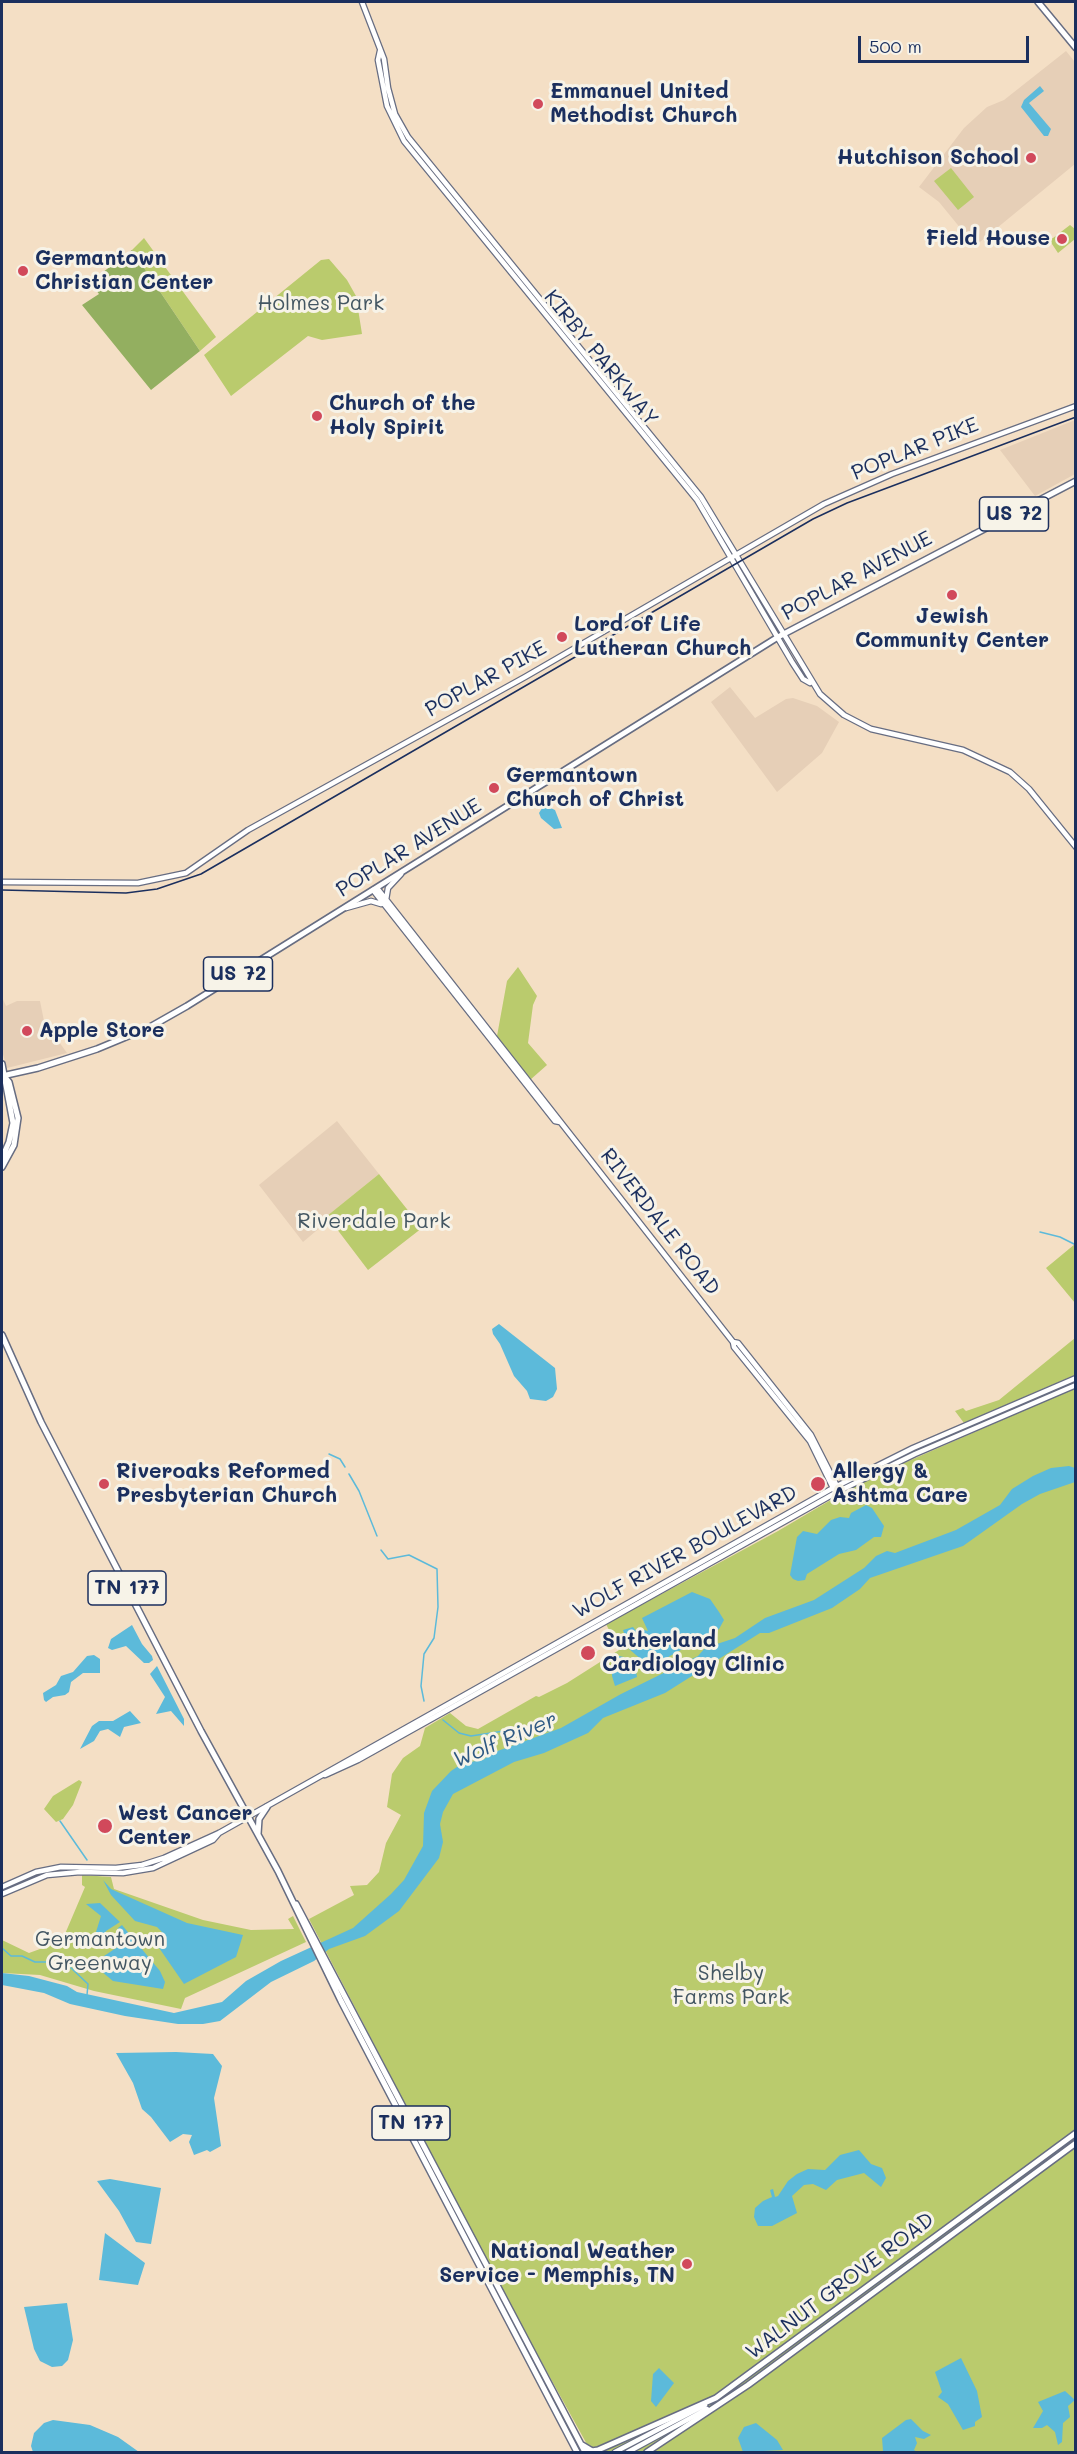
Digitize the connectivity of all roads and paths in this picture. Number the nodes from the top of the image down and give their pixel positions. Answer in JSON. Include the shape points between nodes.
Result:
{"nodes":[{"id":1,"x":362,"y":2,"type":"edge"},
{"id":2,"x":1038,"y":2,"type":"edge"},
{"id":3,"x":1076,"y":48,"type":"edge"},
{"id":4,"x":1076,"y":406,"type":"edge"},
{"id":5,"x":1076,"y":481,"type":"edge"},
{"id":6,"x":734,"y":556,"type":"junction"},
{"id":7,"x":780,"y":635,"type":"junction"},
{"id":8,"x":1076,"y":847,"type":"edge"},
{"id":9,"x":406,"y":869,"type":"junction"},
{"id":10,"x":2,"y":882,"type":"edge"},
{"id":11,"x":375,"y":889,"type":"junction"},
{"id":12,"x":385,"y":903,"type":"junction"},
{"id":13,"x":341,"y":910,"type":"junction"},
{"id":14,"x":2,"y":1064,"type":"edge"},
{"id":15,"x":3,"y":1076,"type":"edge"},
{"id":16,"x":2,"y":1158,"type":"edge"},
{"id":17,"x":2,"y":1167,"type":"edge"},
{"id":18,"x":2,"y":1335,"type":"edge"},
{"id":19,"x":1076,"y":1378,"type":"edge"},
{"id":20,"x":1076,"y":1385,"type":"edge"},
{"id":21,"x":836,"y":1490,"type":"junction"},
{"id":22,"x":267,"y":1807,"type":"junction"},
{"id":23,"x":249,"y":1817,"type":"junction"},
{"id":24,"x":219,"y":1833,"type":"junction"},
{"id":25,"x":258,"y":1836,"type":"junction"},
{"id":26,"x":2,"y":1887,"type":"edge"},
{"id":27,"x":2,"y":1894,"type":"edge"},
{"id":28,"x":1076,"y":2133,"type":"edge"},
{"id":29,"x":1076,"y":2143,"type":"edge"},
{"id":30,"x":761,"y":2376,"type":"junction"},
{"id":31,"x":716,"y":2398,"type":"junction"},
{"id":32,"x":576,"y":2443,"type":"junction"},
{"id":33,"x":608,"y":2446,"type":"junction"},
{"id":34,"x":575,"y":2452,"type":"edge"},
{"id":35,"x":585,"y":2452,"type":"edge"},
{"id":36,"x":601,"y":2452,"type":"edge"},
{"id":37,"x":615,"y":2452,"type":"edge"},
{"id":38,"x":628,"y":2452,"type":"edge"},
{"id":39,"x":647,"y":2452,"type":"edge"}],
"edges":[{"from":1,"to":6,"type":"main road","name":"KIRBY PARKWAY","via":[[380,51],[378,60],[387,106],[404,141],[697,500]]},
{"from":2,"to":3,"type":"main road"},
{"from":4,"to":6,"type":"main road","name":"POPLAR PIKE","via":[[892,474],[824,504]]},
{"from":5,"to":7,"type":"main road","name":"POPLAR AVENUE","number":"US 72"},
{"from":6,"to":7,"type":"main road","name":"KIRBY PARKWAY"},
{"from":6,"to":10,"type":"main road","name":"POPLAR PIKE","via":[[248,830],[186,873],[138,884]]},
{"from":7,"to":8,"type":"main road","name":"KIRBY PARKWAY","via":[[811,684],[835,709],[865,727],[971,753],[1010,772],[1029,789]]},
{"from":7,"to":9,"type":"main road","name":"POPLAR AVENUE","number":"US 72"},
{"from":9,"to":11,"type":"main road","name":"POPLAR AVENUE","number":"US 72"},
{"from":9,"to":12,"type":"main road","via":[[388,888]]},
{"from":11,"to":12,"type":"main road","name":"RIVERDALE ROAD"},
{"from":11,"to":13,"type":"main road","name":"POPLAR AVENUE","number":"US 72"},
{"from":12,"to":13,"type":"main road","via":[[371,900]]},
{"from":12,"to":21,"type":"main road","name":"RIVERDALE ROAD","via":[[811,1435]]},
{"from":13,"to":15,"type":"main road","name":"POPLAR AVENUE","number":"US 72","via":[[150,1027],[74,1057]]},
{"from":14,"to":15,"type":"main road"},
{"from":15,"to":16,"type":"main road","via":[[13,1123]]},
{"from":15,"to":17,"type":"main road","via":[[9,1082],[18,1118],[14,1144]]},
{"from":18,"to":23,"type":"main road","number":"TN 177","via":[[46,1432]]},
{"from":19,"to":21,"type":"main road","name":"WOLF RIVER BOULEVARD","via":[[913,1448]]},
{"from":20,"to":21,"type":"main road","name":"WOLF RIVER BOULEVARD"},
{"from":21,"to":22,"type":"main road","name":"WOLF RIVER BOULEVARD"},
{"from":22,"to":23,"type":"main road","name":"WOLF RIVER BOULEVARD"},
{"from":22,"to":25,"type":"main road","via":[[259,1819]]},
{"from":23,"to":24,"type":"main road","name":"WOLF RIVER BOULEVARD"},
{"from":23,"to":25,"type":"main road","number":"TN 177"},
{"from":24,"to":26,"type":"main road","name":"WOLF RIVER BOULEVARD","via":[[150,1863],[116,1868],[61,1867],[36,1872]]},
{"from":24,"to":27,"type":"main road","name":"WOLF RIVER BOULEVARD","via":[[205,1844],[153,1868],[123,1873],[47,1875]]},
{"from":25,"to":32,"type":"main road","number":"TN 177"},
{"from":28,"to":31,"type":"main road","name":"WALNUT GROVE ROAD"},
{"from":29,"to":30,"type":"main road","name":"WALNUT GROVE ROAD"},
{"from":30,"to":38,"type":"main road","name":"WALNUT GROVE ROAD"},
{"from":30,"to":39,"type":"main road"},
{"from":31,"to":33,"type":"main road"},
{"from":31,"to":37,"type":"main road","name":"WALNUT GROVE ROAD"},
{"from":32,"to":33,"type":"main road","via":[[595,2452]]},
{"from":32,"to":34,"type":"main road"},
{"from":32,"to":35,"type":"main road","number":"TN 177"},
{"from":33,"to":36,"type":"main road"}]}
